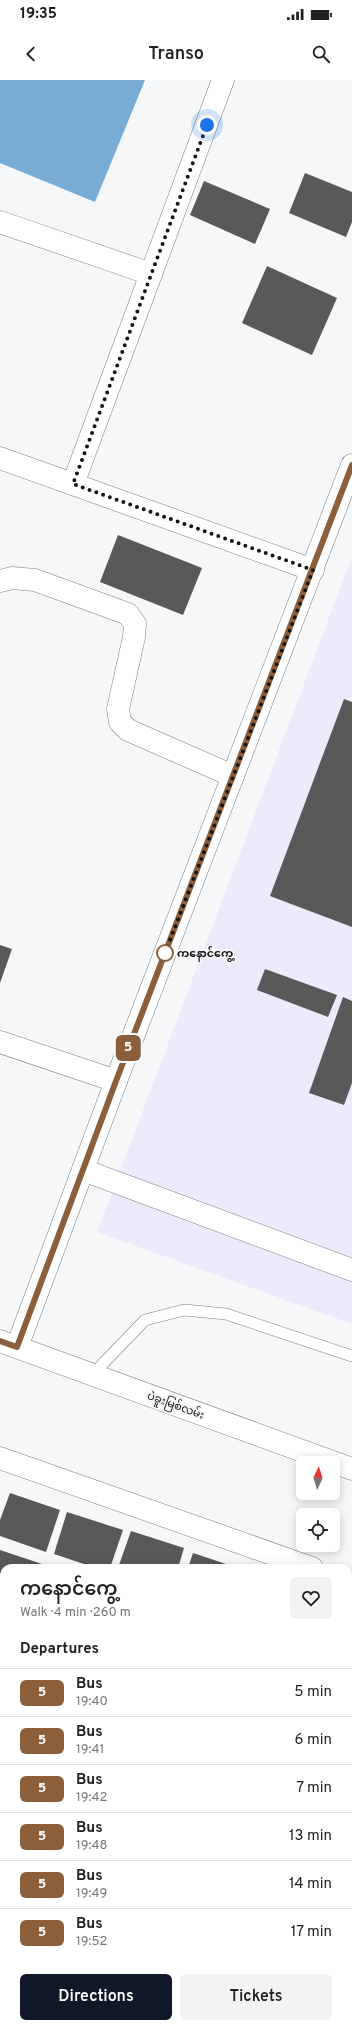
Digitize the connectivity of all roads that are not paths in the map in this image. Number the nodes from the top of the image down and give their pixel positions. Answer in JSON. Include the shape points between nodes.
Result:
{"nodes":[{"id":1,"x":223,"y":80,"type":"edge"},
{"id":2,"x":0,"y":222,"type":"edge"},
{"id":3,"x":151,"y":274,"type":"junction"},
{"id":4,"x":0,"y":458,"type":"edge"},
{"id":5,"x":352,"y":465,"type":"edge"},
{"id":6,"x":73,"y":484,"type":"junction"},
{"id":7,"x":313,"y":570,"type":"junction"},
{"id":8,"x":0,"y":581,"type":"edge"},
{"id":9,"x":233,"y":776,"type":"junction"},
{"id":10,"x":0,"y":1042,"type":"edge"},
{"id":11,"x":116,"y":1081,"type":"junction"},
{"id":12,"x":83,"y":1170,"type":"junction"},
{"id":13,"x":352,"y":1270,"type":"edge"},
{"id":14,"x":8,"y":1344,"type":"edge"},
{"id":15,"x":352,"y":1356,"type":"edge"},
{"id":16,"x":92,"y":1374,"type":"junction"},
{"id":17,"x":0,"y":1458,"type":"edge"},
{"id":18,"x":352,"y":1469,"type":"edge"},
{"id":19,"x":301,"y":1564,"type":"edge"}],
"edges":[{"from":1,"to":3,"type":"street"},
{"from":2,"to":3,"type":"street"},
{"from":3,"to":6,"type":"street"},
{"from":4,"to":6,"type":"street"},
{"from":5,"to":7,"type":"street"},
{"from":6,"to":7,"type":"street"},
{"from":7,"to":9,"type":"street"},
{"from":8,"to":9,"type":"street","via":[[12,578],[35,580],[128,614],[135,624],[118,709],[120,722],[128,730]]},
{"from":9,"to":11,"type":"street"},
{"from":10,"to":11,"type":"street"},
{"from":11,"to":12,"type":"street"},
{"from":12,"to":13,"type":"street"},
{"from":12,"to":14,"type":"street"},
{"from":14,"to":16,"type":"street","name":"ပဲခူးမြစ်လမ်း"},
{"from":15,"to":16,"type":"lane","via":[[226,1314],[184,1310],[145,1320]]},
{"from":16,"to":18,"type":"street","name":"ပဲခူးမြစ်လမ်း"},
{"from":17,"to":19,"type":"street"}]}
